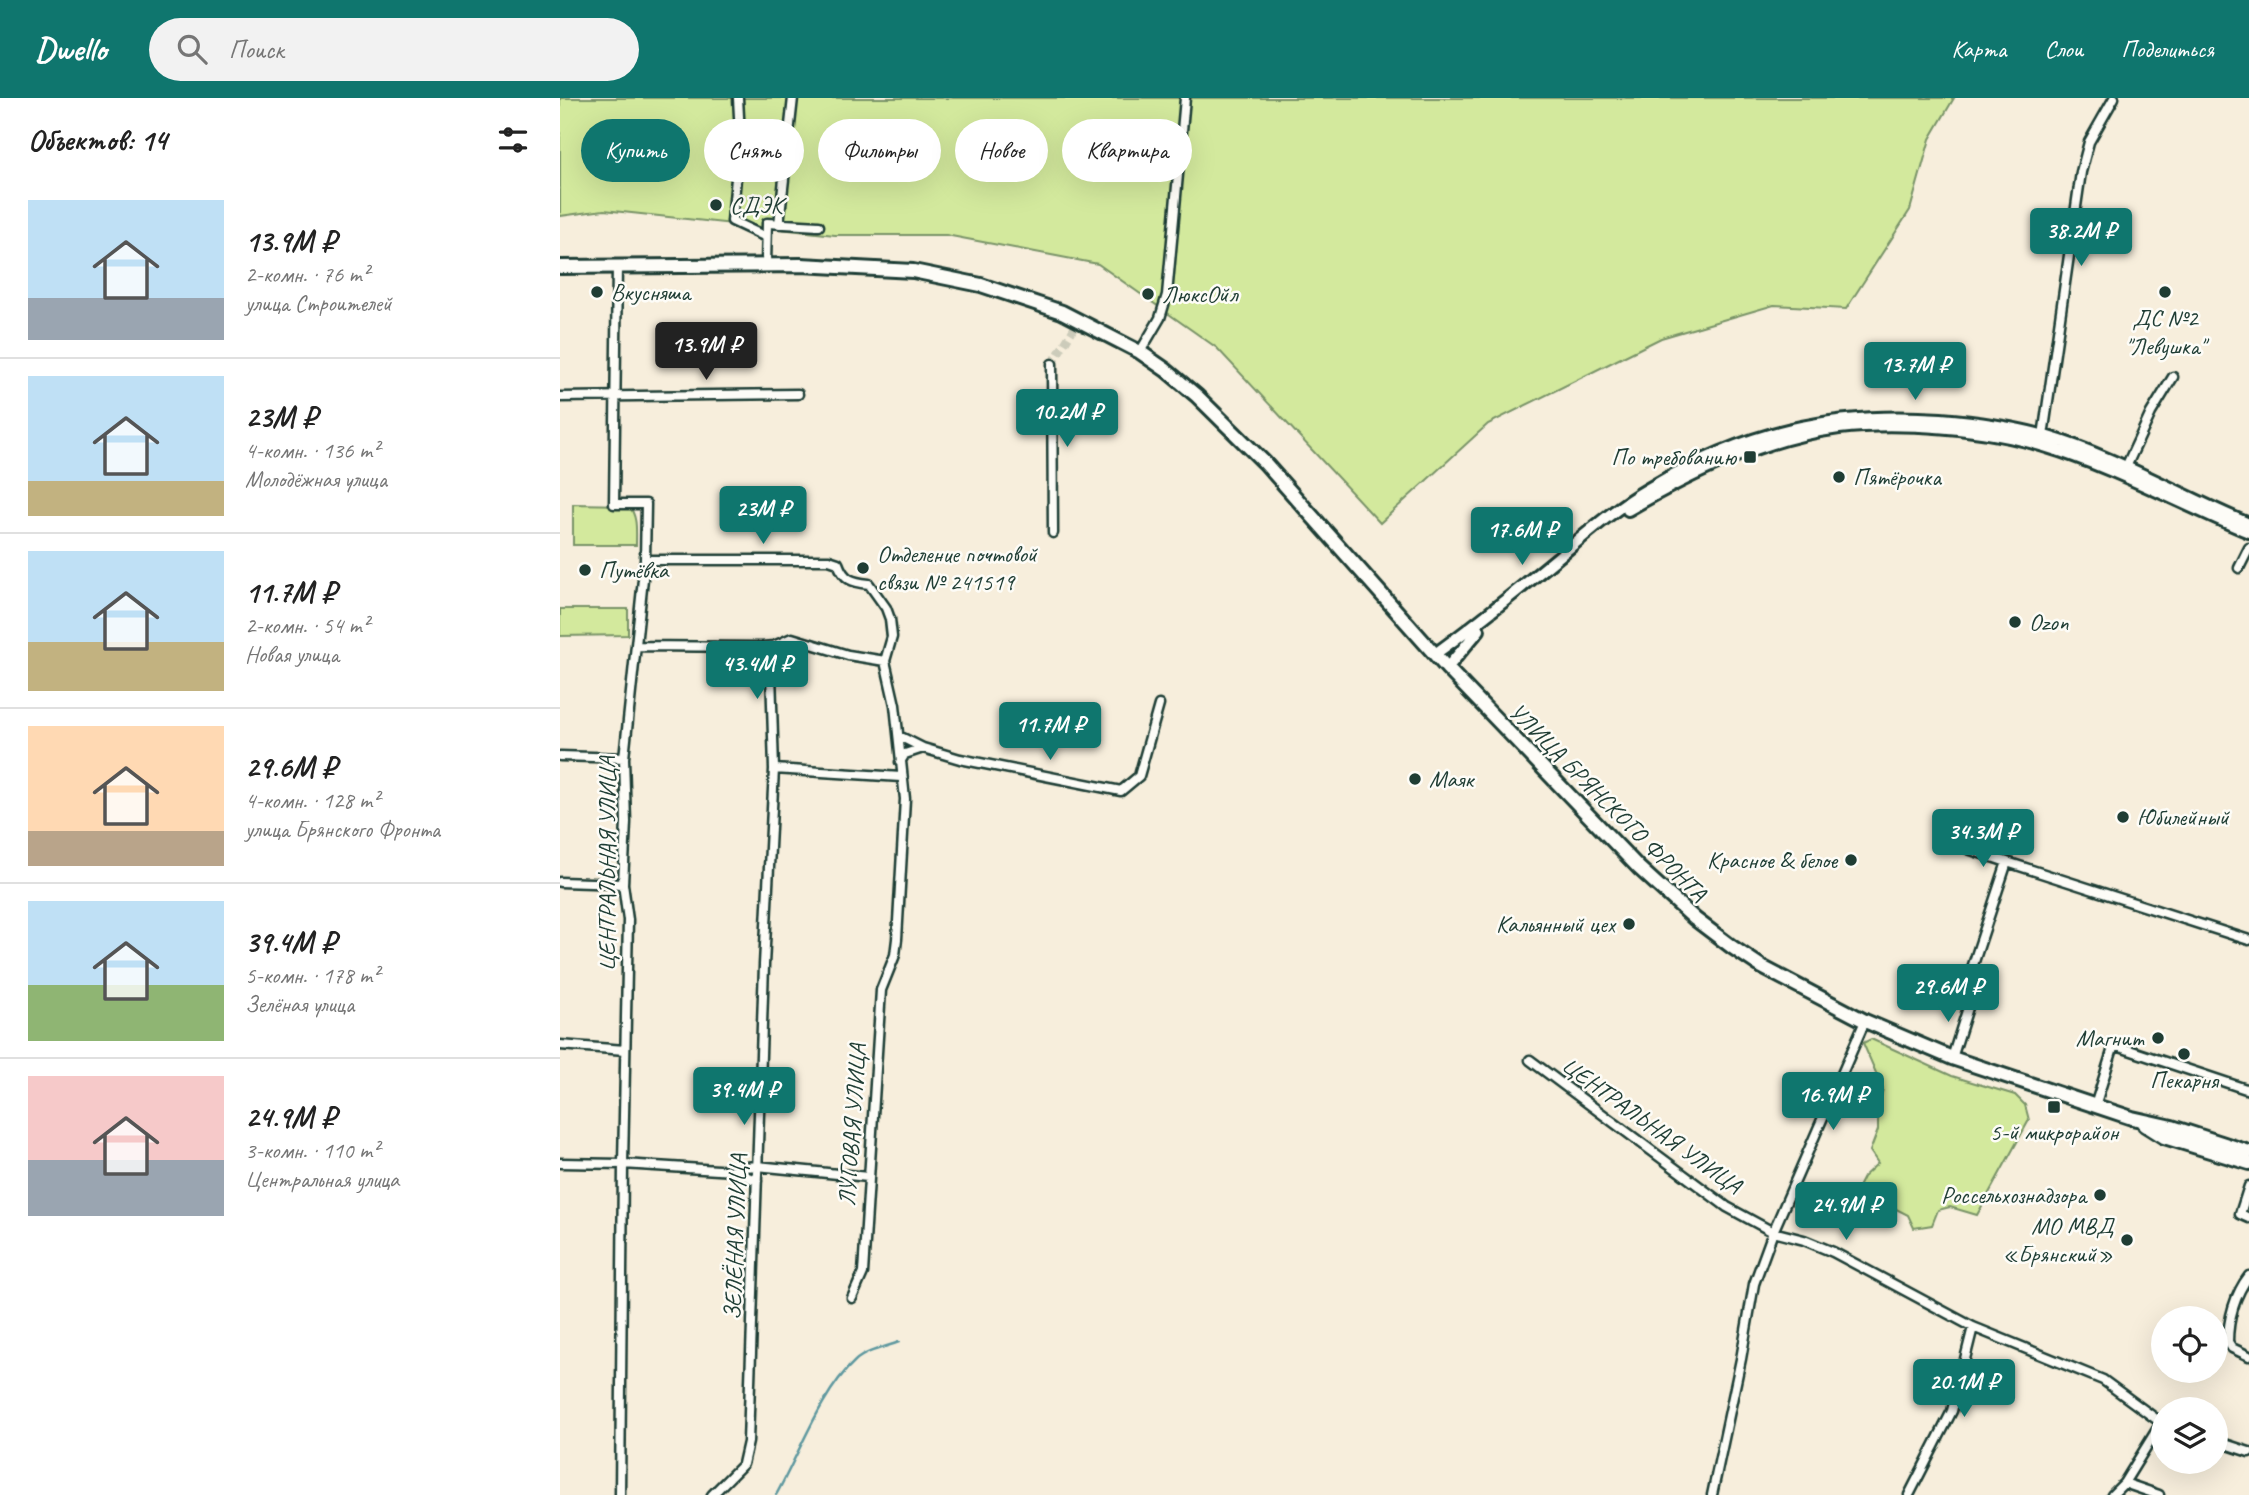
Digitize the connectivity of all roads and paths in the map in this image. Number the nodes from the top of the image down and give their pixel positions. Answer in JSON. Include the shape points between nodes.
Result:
{"nodes":[{"id":1,"x":738,"y":98,"type":"edge"},
{"id":2,"x":793,"y":98,"type":"edge"},
{"id":3,"x":1185,"y":98,"type":"edge"},
{"id":4,"x":2114,"y":98,"type":"edge"},
{"id":5,"x":779,"y":224,"type":"junction"},
{"id":6,"x":819,"y":226,"type":"dead end"},
{"id":7,"x":766,"y":237,"type":"junction"},
{"id":8,"x":766,"y":265,"type":"junction"},
{"id":9,"x":617,"y":266,"type":"junction"},
{"id":10,"x":560,"y":267,"type":"edge"},
{"id":11,"x":1140,"y":352,"type":"junction"},
{"id":12,"x":1052,"y":365,"type":"tunnel mouth"},
{"id":13,"x":2173,"y":377,"type":"dead end"},
{"id":14,"x":798,"y":394,"type":"dead end"},
{"id":15,"x":615,"y":396,"type":"junction"},
{"id":16,"x":560,"y":397,"type":"edge"},
{"id":17,"x":2043,"y":436,"type":"junction"},
{"id":18,"x":2126,"y":467,"type":"junction"},
{"id":19,"x":2249,"y":524,"type":"edge"},
{"id":20,"x":2249,"y":532,"type":"edge"},
{"id":21,"x":1053,"y":533,"type":"dead end"},
{"id":22,"x":2249,"y":548,"type":"edge"},
{"id":23,"x":645,"y":560,"type":"junction"},
{"id":24,"x":2239,"y":568,"type":"dead end"},
{"id":25,"x":636,"y":646,"type":"junction"},
{"id":26,"x":774,"y":646,"type":"junction"},
{"id":27,"x":1436,"y":654,"type":"junction"},
{"id":28,"x":885,"y":661,"type":"junction"},
{"id":29,"x":1447,"y":668,"type":"junction"},
{"id":30,"x":1159,"y":705,"type":"dead end"},
{"id":31,"x":899,"y":736,"type":"junction"},
{"id":32,"x":923,"y":748,"type":"junction"},
{"id":33,"x":560,"y":755,"type":"edge"},
{"id":34,"x":624,"y":758,"type":"junction"},
{"id":35,"x":900,"y":762,"type":"junction"},
{"id":36,"x":774,"y":769,"type":"junction"},
{"id":37,"x":901,"y":778,"type":"junction"},
{"id":38,"x":1968,"y":849,"type":"dead end"},
{"id":39,"x":2007,"y":862,"type":"junction"},
{"id":40,"x":560,"y":882,"type":"edge"},
{"id":41,"x":623,"y":884,"type":"junction"},
{"id":42,"x":2249,"y":940,"type":"edge"},
{"id":43,"x":1865,"y":1021,"type":"junction"},
{"id":44,"x":560,"y":1045,"type":"edge"},
{"id":45,"x":625,"y":1050,"type":"junction"},
{"id":46,"x":1952,"y":1058,"type":"junction"},
{"id":47,"x":1530,"y":1060,"type":"dead end"},
{"id":48,"x":2249,"y":1090,"type":"edge"},
{"id":49,"x":2095,"y":1106,"type":"junction"},
{"id":50,"x":2132,"y":1118,"type":"junction"},
{"id":51,"x":2249,"y":1152,"type":"edge"},
{"id":52,"x":560,"y":1163,"type":"edge"},
{"id":53,"x":2249,"y":1163,"type":"edge"},
{"id":54,"x":623,"y":1164,"type":"junction"},
{"id":55,"x":757,"y":1166,"type":"junction"},
{"id":56,"x":734,"y":1171,"type":"junction"},
{"id":57,"x":868,"y":1177,"type":"junction"},
{"id":58,"x":757,"y":1181,"type":"junction"},
{"id":59,"x":2249,"y":1186,"type":"edge"},
{"id":60,"x":2249,"y":1218,"type":"edge"},
{"id":61,"x":1773,"y":1232,"type":"junction"},
{"id":62,"x":2249,"y":1276,"type":"edge"},
{"id":63,"x":852,"y":1298,"type":"dead end"},
{"id":64,"x":1973,"y":1327,"type":"junction"},
{"id":65,"x":2249,"y":1356,"type":"edge"},
{"id":66,"x":2151,"y":1416,"type":"edge"},
{"id":67,"x":2151,"y":1441,"type":"edge"},
{"id":68,"x":2228,"y":1445,"type":"edge"},
{"id":69,"x":2249,"y":1452,"type":"edge"},
{"id":70,"x":2124,"y":1483,"type":"junction"},
{"id":71,"x":620,"y":1495,"type":"edge"},
{"id":72,"x":712,"y":1495,"type":"edge"},
{"id":73,"x":1713,"y":1495,"type":"edge"},
{"id":74,"x":1909,"y":1495,"type":"edge"},
{"id":75,"x":2112,"y":1495,"type":"edge"},
{"id":76,"x":2159,"y":1495,"type":"edge"}],
"edges":[{"from":1,"to":7,"type":"street","via":[[740,135],[732,221]]},
{"from":2,"to":5,"type":"street"},
{"from":3,"to":11,"type":"street","via":[[1167,295],[1160,318]]},
{"from":4,"to":17,"type":"street","via":[[2089,142],[2081,172]]},
{"from":5,"to":6,"type":"street"},
{"from":5,"to":7,"type":"street","via":[[767,223]]},
{"from":7,"to":8,"type":"street"},
{"from":8,"to":9,"type":"main road","name":"УЛИЦА БРЯНСКОГО ФРОНТА"},
{"from":8,"to":11,"type":"main road","name":"УЛИЦА БРЯНСКОГО ФРОНТА","via":[[913,271],[981,285],[1062,312]]},
{"from":9,"to":10,"type":"main road","name":"УЛИЦА БРЯНСКОГО ФРОНТА"},
{"from":9,"to":15,"type":"street","name":"ЦЕНТРАЛЬНАЯ УЛИЦА"},
{"from":11,"to":27,"type":"main road","name":"УЛИЦА БРЯНСКОГО ФРОНТА","via":[[1197,396],[1265,463]]},
{"from":12,"to":21,"type":"street"},
{"from":13,"to":18,"type":"street"},
{"from":14,"to":15,"type":"street"},
{"from":15,"to":16,"type":"street"},
{"from":15,"to":23,"type":"street","name":"ЦЕНТРАЛЬНАЯ УЛИЦА","via":[[614,503],[646,504]]},
{"from":17,"to":18,"type":"main road"},
{"from":17,"to":27,"type":"main road","via":[[1973,422],[1879,417],[1810,424],[1745,443],[1693,465],[1631,500]]},
{"from":18,"to":19,"type":"main road"},
{"from":20,"to":29,"type":"main road","via":[[2043,446],[1973,431],[1840,428],[1725,461],[1628,510],[1472,637]]},
{"from":22,"to":24,"type":"street"},
{"from":23,"to":25,"type":"street","name":"ЦЕНТРАЛЬНАЯ УЛИЦА"},
{"from":23,"to":28,"type":"street","via":[[838,563],[846,579],[869,584],[886,608],[891,646]]},
{"from":25,"to":26,"type":"street"},
{"from":25,"to":34,"type":"street","name":"ЦЕНТРАЛЬНАЯ УЛИЦА"},
{"from":26,"to":28,"type":"street","via":[[792,639]]},
{"from":26,"to":36,"type":"street","name":"ЗЕЛЁНАЯ УЛИЦА"},
{"from":27,"to":29,"type":"main road","name":"УЛИЦА БРЯНСКОГО ФРОНТА"},
{"from":28,"to":31,"type":"street","name":"ЛУГОВАЯ УЛИЦА"},
{"from":29,"to":43,"type":"main road","name":"УЛИЦА БРЯНСКОГО ФРОНТА","via":[[1639,869],[1695,919],[1762,967]]},
{"from":30,"to":32,"type":"street","via":[[1139,776],[1121,791]]},
{"from":31,"to":32,"type":"street"},
{"from":31,"to":35,"type":"street","name":"ЛУГОВАЯ УЛИЦА"},
{"from":32,"to":35,"type":"street","via":[[905,754]]},
{"from":33,"to":34,"type":"street"},
{"from":34,"to":41,"type":"street","name":"ЦЕНТРАЛЬНАЯ УЛИЦА"},
{"from":35,"to":37,"type":"street","name":"ЛУГОВАЯ УЛИЦА"},
{"from":36,"to":37,"type":"street"},
{"from":36,"to":55,"type":"street","name":"ЗЕЛЁНАЯ УЛИЦА"},
{"from":37,"to":57,"type":"street","name":"ЛУГОВАЯ УЛИЦА","via":[[905,799],[895,955],[881,990]]},
{"from":38,"to":39,"type":"street"},
{"from":39,"to":42,"type":"street"},
{"from":39,"to":46,"type":"street","via":[[1969,977],[1971,998]]},
{"from":40,"to":41,"type":"street"},
{"from":41,"to":45,"type":"street","name":"ЦЕНТРАЛЬНАЯ УЛИЦА","via":[[628,920]]},
{"from":43,"to":46,"type":"main road","name":"УЛИЦА БРЯНСКОГО ФРОНТА"},
{"from":43,"to":61,"type":"street"},
{"from":44,"to":45,"type":"street"},
{"from":45,"to":54,"type":"street","name":"ЦЕНТРАЛЬНАЯ УЛИЦА"},
{"from":46,"to":49,"type":"main road","name":"УЛИЦА БРЯНСКОГО ФРОНТА"},
{"from":47,"to":61,"type":"street","name":"ЦЕНТРАЛЬНАЯ УЛИЦА","via":[[1727,1207]]},
{"from":48,"to":49,"type":"street","via":[[2114,1045]]},
{"from":49,"to":50,"type":"main road","name":"УЛИЦА БРЯНСКОГО ФРОНТА"},
{"from":50,"to":51,"type":"main road","name":"УЛИЦА БРЯНСКОГО ФРОНТА"},
{"from":50,"to":53,"type":"main road","name":"УЛИЦА БРЯНСКОГО ФРОНТА","via":[[2164,1137]]},
{"from":52,"to":54,"type":"street"},
{"from":54,"to":56,"type":"street"},
{"from":54,"to":71,"type":"street","name":"ЦЕНТРАЛЬНАЯ УЛИЦА"},
{"from":55,"to":56,"type":"street"},
{"from":55,"to":57,"type":"street"},
{"from":55,"to":58,"type":"street","name":"ЗЕЛЁНАЯ УЛИЦА"},
{"from":56,"to":58,"type":"street"},
{"from":57,"to":63,"type":"street","name":"ЛУГОВАЯ УЛИЦА","via":[[863,1273]]},
{"from":58,"to":72,"type":"street","name":"ЗЕЛЁНАЯ УЛИЦА","via":[[748,1442],[743,1464]]},
{"from":59,"to":60,"type":"street","via":[[2240,1214]]},
{"from":61,"to":64,"type":"street","name":"ЦЕНТРАЛЬНАЯ УЛИЦА","via":[[1833,1252]]},
{"from":61,"to":73,"type":"street","via":[[1754,1284]]},
{"from":62,"to":65,"type":"street","via":[[2233,1308],[2228,1342]]},
{"from":64,"to":66,"type":"street","name":"ЦЕНТРАЛЬНАЯ УЛИЦА","via":[[2103,1380]]},
{"from":64,"to":74,"type":"street","via":[[1952,1411]]},
{"from":67,"to":70,"type":"street"},
{"from":68,"to":69,"type":"street"},
{"from":70,"to":75,"type":"street"},
{"from":70,"to":76,"type":"street"}]}
